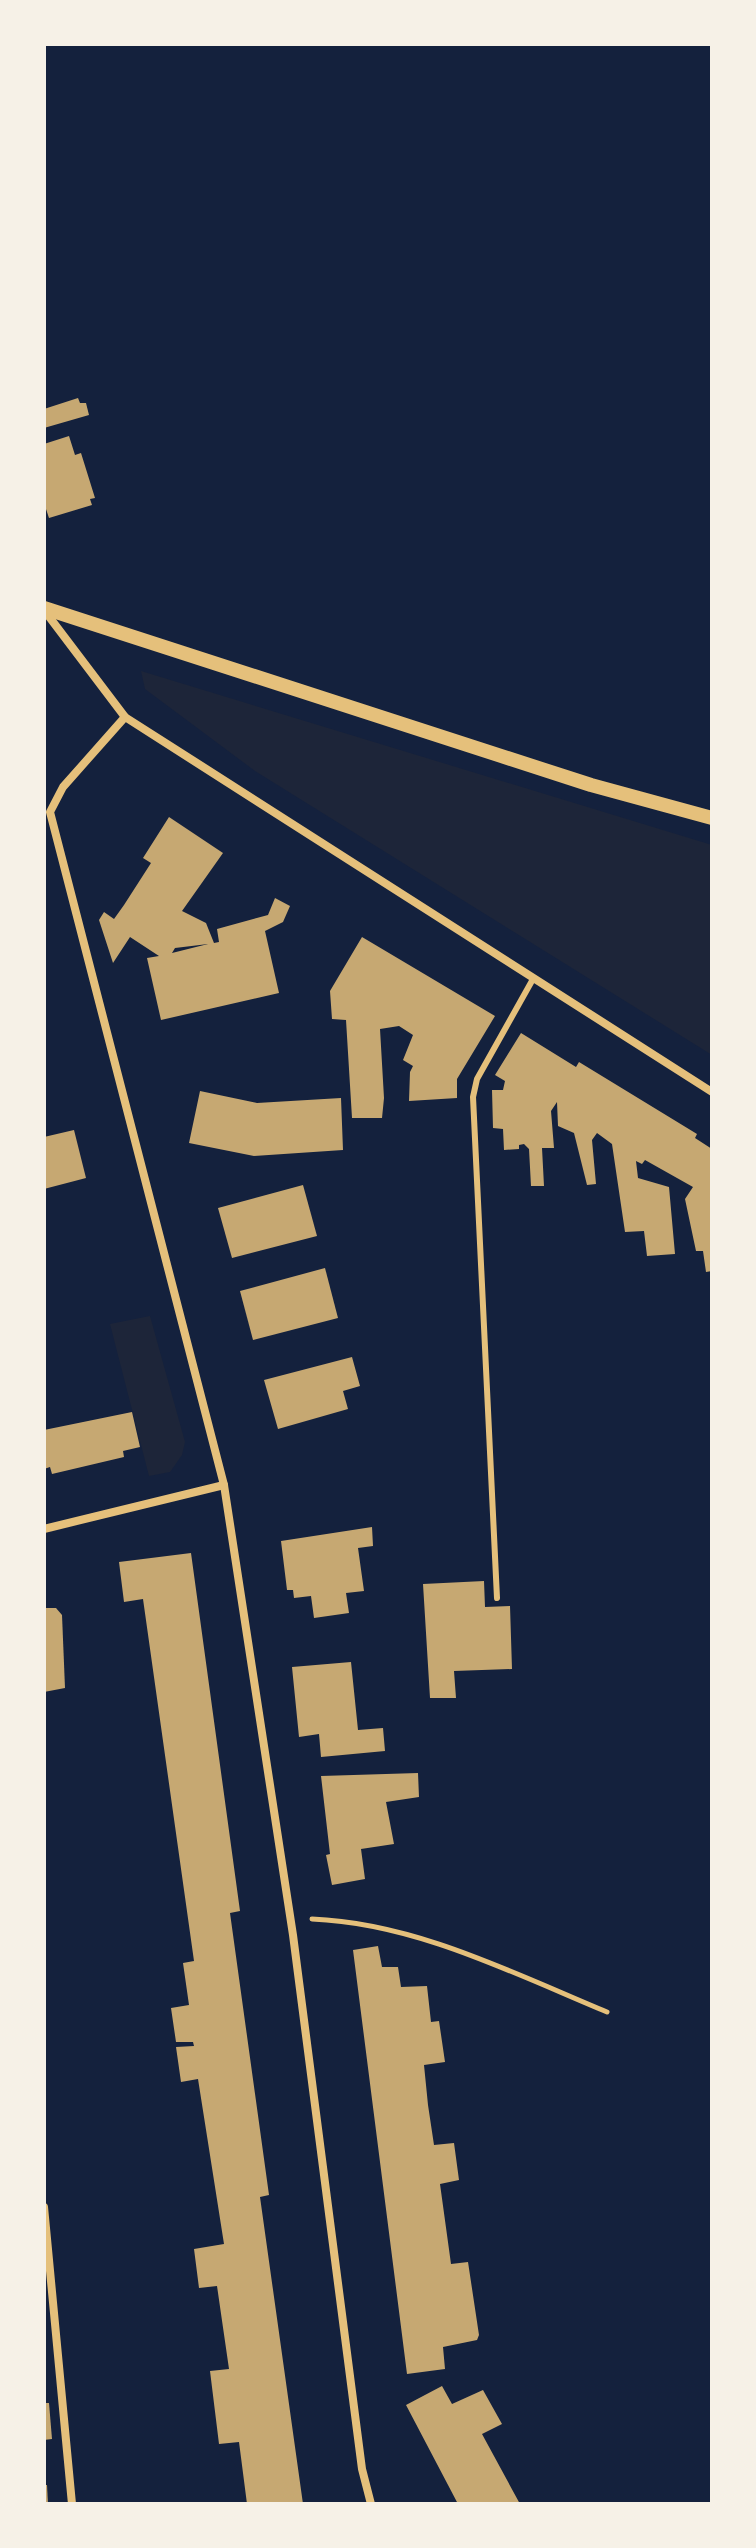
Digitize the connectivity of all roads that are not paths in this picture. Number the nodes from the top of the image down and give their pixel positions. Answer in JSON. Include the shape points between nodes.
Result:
{"nodes":[{"id":1,"x":44,"y":609,"type":"edge"},
{"id":2,"x":125,"y":717,"type":"junction"},
{"id":3,"x":712,"y":818,"type":"edge"},
{"id":4,"x":533,"y":979,"type":"junction"},
{"id":5,"x":712,"y":1092,"type":"edge"},
{"id":6,"x":224,"y":1485,"type":"junction"},
{"id":7,"x":44,"y":1529,"type":"edge"},
{"id":8,"x":497,"y":1598,"type":"dead end"},
{"id":9,"x":44,"y":2207,"type":"edge"},
{"id":10,"x":72,"y":2504,"type":"edge"},
{"id":11,"x":371,"y":2504,"type":"edge"}],
"edges":[{"from":1,"to":2,"type":"street"},
{"from":1,"to":3,"type":"street","via":[[591,785]]},
{"from":2,"to":4,"type":"street"},
{"from":2,"to":6,"type":"street","via":[[63,787],[50,812]]},
{"from":4,"to":5,"type":"street"},
{"from":4,"to":8,"type":"lane","via":[[477,1079],[473,1097]]},
{"from":6,"to":7,"type":"street"},
{"from":6,"to":11,"type":"street","via":[[291,1918],[362,2469]]},
{"from":9,"to":10,"type":"street"}]}
